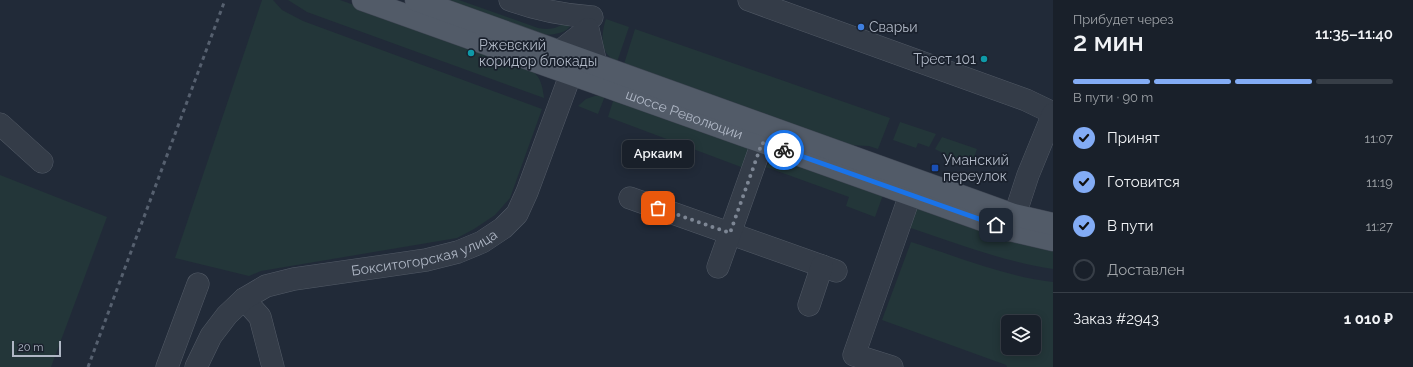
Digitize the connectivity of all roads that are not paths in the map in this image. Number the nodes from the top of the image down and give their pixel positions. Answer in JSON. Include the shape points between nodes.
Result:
{"nodes":[{"id":1,"x":363,"y":0,"type":"edge"},
{"id":2,"x":416,"y":0,"type":"edge"},
{"id":3,"x":510,"y":0,"type":"edge"},
{"id":4,"x":748,"y":0,"type":"edge"},
{"id":5,"x":592,"y":15,"type":"edge"},
{"id":6,"x":576,"y":62,"type":"junction"},
{"id":7,"x":1053,"y":114,"type":"edge"},
{"id":8,"x":0,"y":124,"type":"edge"},
{"id":9,"x":762,"y":143,"type":"junction"},
{"id":10,"x":42,"y":162,"type":"dead end"},
{"id":11,"x":910,"y":195,"type":"junction"},
{"id":12,"x":630,"y":198,"type":"dead end"},
{"id":13,"x":1012,"y":223,"type":"junction"},
{"id":14,"x":1053,"y":224,"type":"edge"},
{"id":15,"x":730,"y":233,"type":"junction"},
{"id":16,"x":1053,"y":240,"type":"edge"},
{"id":17,"x":718,"y":267,"type":"dead end"},
{"id":18,"x":198,"y":284,"type":"dead end"},
{"id":19,"x":244,"y":298,"type":"junction"},
{"id":20,"x":809,"y":305,"type":"dead end"},
{"id":21,"x":167,"y":367,"type":"edge"},
{"id":22,"x":196,"y":367,"type":"edge"},
{"id":23,"x":273,"y":367,"type":"edge"},
{"id":24,"x":892,"y":367,"type":"edge"}],
"edges":[{"from":1,"to":6,"type":"main road","name":"шоссе Революции"},
{"from":2,"to":6,"type":"main road","name":"шоссе Революции"},
{"from":3,"to":5,"type":"street","via":[[536,9],[572,15]]},
{"from":4,"to":7,"type":"street","via":[[1026,100]]},
{"from":5,"to":6,"type":"street"},
{"from":5,"to":6,"type":"street"},
{"from":6,"to":9,"type":"main road","name":"шоссе Революции"},
{"from":6,"to":13,"type":"main road","name":"шоссе Революции"},
{"from":6,"to":19,"type":"street","name":"Бокситогорская улица","via":[[527,192],[517,214],[503,228],[482,242],[458,252],[426,260],[294,279],[266,286]]},
{"from":7,"to":13,"type":"street"},
{"from":8,"to":10,"type":"street"},
{"from":9,"to":11,"type":"main road","name":"шоссе Революции"},
{"from":9,"to":15,"type":"street"},
{"from":11,"to":13,"type":"main road","name":"шоссе Революции"},
{"from":11,"to":24,"type":"street","via":[[854,355]]},
{"from":12,"to":15,"type":"street"},
{"from":13,"to":14,"type":"main road","name":"шоссе Революции"},
{"from":13,"to":16,"type":"main road","name":"шоссе Революции"},
{"from":15,"to":17,"type":"street"},
{"from":15,"to":20,"type":"street","via":[[829,268]]},
{"from":18,"to":21,"type":"street"},
{"from":19,"to":22,"type":"street","name":"Бокситогорская улица","via":[[211,336]]},
{"from":19,"to":23,"type":"street","via":[[260,317]]}]}
